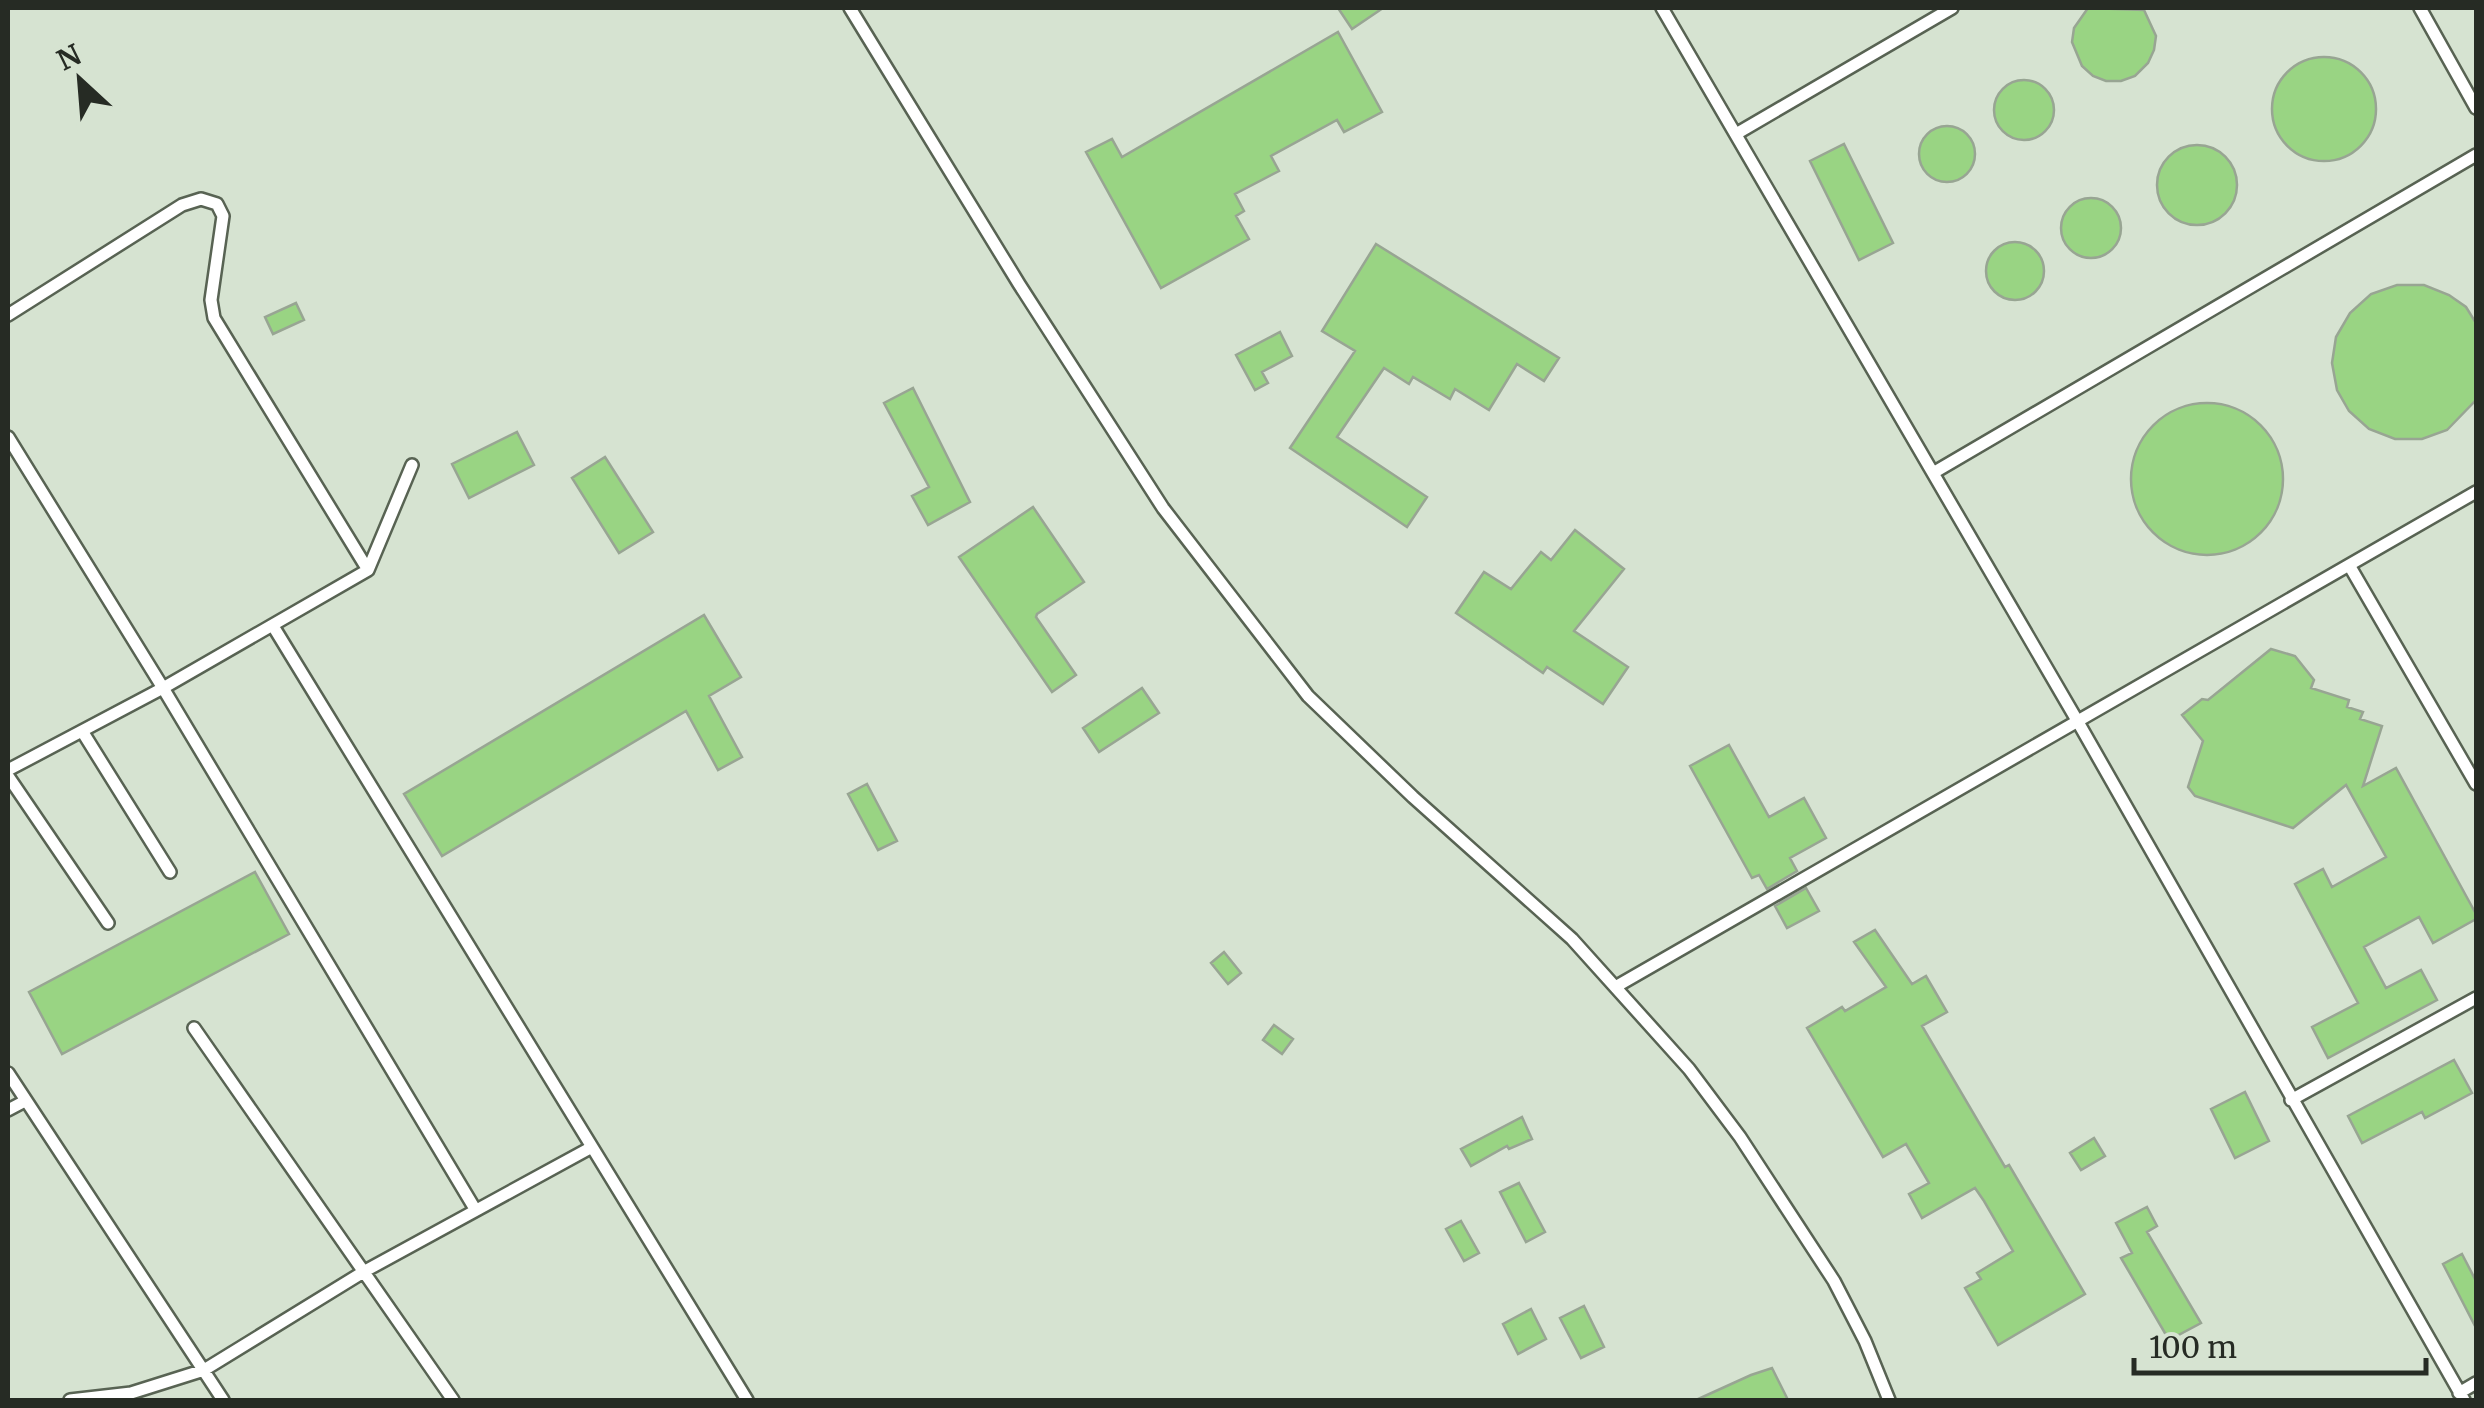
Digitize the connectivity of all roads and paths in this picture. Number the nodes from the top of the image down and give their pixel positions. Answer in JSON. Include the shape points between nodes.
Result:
{"nodes":[{"id":1,"x":850,"y":8,"type":"edge"},
{"id":2,"x":1662,"y":8,"type":"edge"},
{"id":3,"x":1952,"y":8,"type":"edge"},
{"id":4,"x":2420,"y":8,"type":"edge"},
{"id":5,"x":2476,"y":108,"type":"edge"},
{"id":6,"x":1736,"y":134,"type":"junction"},
{"id":7,"x":2476,"y":154,"type":"edge"},
{"id":8,"x":8,"y":315,"type":"edge"},
{"id":9,"x":8,"y":438,"type":"edge"},
{"id":10,"x":412,"y":465,"type":"dead end"},
{"id":11,"x":1933,"y":472,"type":"junction"},
{"id":12,"x":2476,"y":492,"type":"edge"},
{"id":13,"x":2349,"y":565,"type":"junction"},
{"id":14,"x":368,"y":570,"type":"junction"},
{"id":15,"x":272,"y":626,"type":"junction"},
{"id":16,"x":163,"y":688,"type":"junction"},
{"id":17,"x":2078,"y":722,"type":"junction"},
{"id":18,"x":82,"y":731,"type":"junction"},
{"id":19,"x":8,"y":773,"type":"edge"},
{"id":20,"x":2476,"y":784,"type":"edge"},
{"id":21,"x":170,"y":872,"type":"dead end"},
{"id":22,"x":108,"y":923,"type":"dead end"},
{"id":23,"x":1616,"y":986,"type":"junction"},
{"id":24,"x":2476,"y":998,"type":"edge"},
{"id":25,"x":194,"y":1028,"type":"dead end"},
{"id":26,"x":8,"y":1073,"type":"edge"},
{"id":27,"x":2291,"y":1100,"type":"junction"},
{"id":28,"x":25,"y":1101,"type":"junction"},
{"id":29,"x":8,"y":1110,"type":"edge"},
{"id":30,"x":592,"y":1147,"type":"junction"},
{"id":31,"x":475,"y":1209,"type":"junction"},
{"id":32,"x":365,"y":1271,"type":"junction"},
{"id":33,"x":204,"y":1370,"type":"junction"},
{"id":34,"x":2476,"y":1382,"type":"edge"},
{"id":35,"x":2462,"y":1397,"type":"edge"},
{"id":36,"x":70,"y":1400,"type":"edge"},
{"id":37,"x":224,"y":1400,"type":"edge"},
{"id":38,"x":453,"y":1400,"type":"edge"},
{"id":39,"x":747,"y":1400,"type":"edge"},
{"id":40,"x":1889,"y":1400,"type":"edge"}],
"edges":[{"from":1,"to":23,"type":"lane","via":[[1163,508],[1308,696]]},
{"from":2,"to":6,"type":"lane"},
{"from":3,"to":6,"type":"lane"},
{"from":4,"to":5,"type":"lane"},
{"from":6,"to":11,"type":"lane"},
{"from":7,"to":11,"type":"lane"},
{"from":8,"to":14,"type":"lane","via":[[182,205],[201,199],[217,204],[224,216],[214,318]]},
{"from":9,"to":16,"type":"lane"},
{"from":10,"to":14,"type":"lane"},
{"from":11,"to":17,"type":"lane"},
{"from":12,"to":13,"type":"lane"},
{"from":13,"to":17,"type":"lane"},
{"from":13,"to":20,"type":"lane"},
{"from":14,"to":15,"type":"lane"},
{"from":15,"to":16,"type":"lane"},
{"from":15,"to":30,"type":"lane"},
{"from":16,"to":18,"type":"lane"},
{"from":16,"to":31,"type":"lane"},
{"from":17,"to":23,"type":"lane"},
{"from":17,"to":27,"type":"lane"},
{"from":18,"to":19,"type":"lane"},
{"from":18,"to":21,"type":"lane"},
{"from":19,"to":22,"type":"lane"},
{"from":23,"to":40,"type":"lane","via":[[1689,1069],[1766,1175],[1834,1281]]},
{"from":24,"to":27,"type":"lane"},
{"from":25,"to":32,"type":"lane"},
{"from":26,"to":28,"type":"lane"},
{"from":27,"to":35,"type":"lane"},
{"from":28,"to":29,"type":"lane"},
{"from":28,"to":33,"type":"lane"},
{"from":30,"to":31,"type":"lane"},
{"from":30,"to":39,"type":"lane"},
{"from":31,"to":32,"type":"lane"},
{"from":32,"to":33,"type":"lane"},
{"from":32,"to":38,"type":"lane"},
{"from":33,"to":36,"type":"lane","via":[[131,1394]]},
{"from":33,"to":37,"type":"lane"},
{"from":34,"to":35,"type":"lane"}]}
